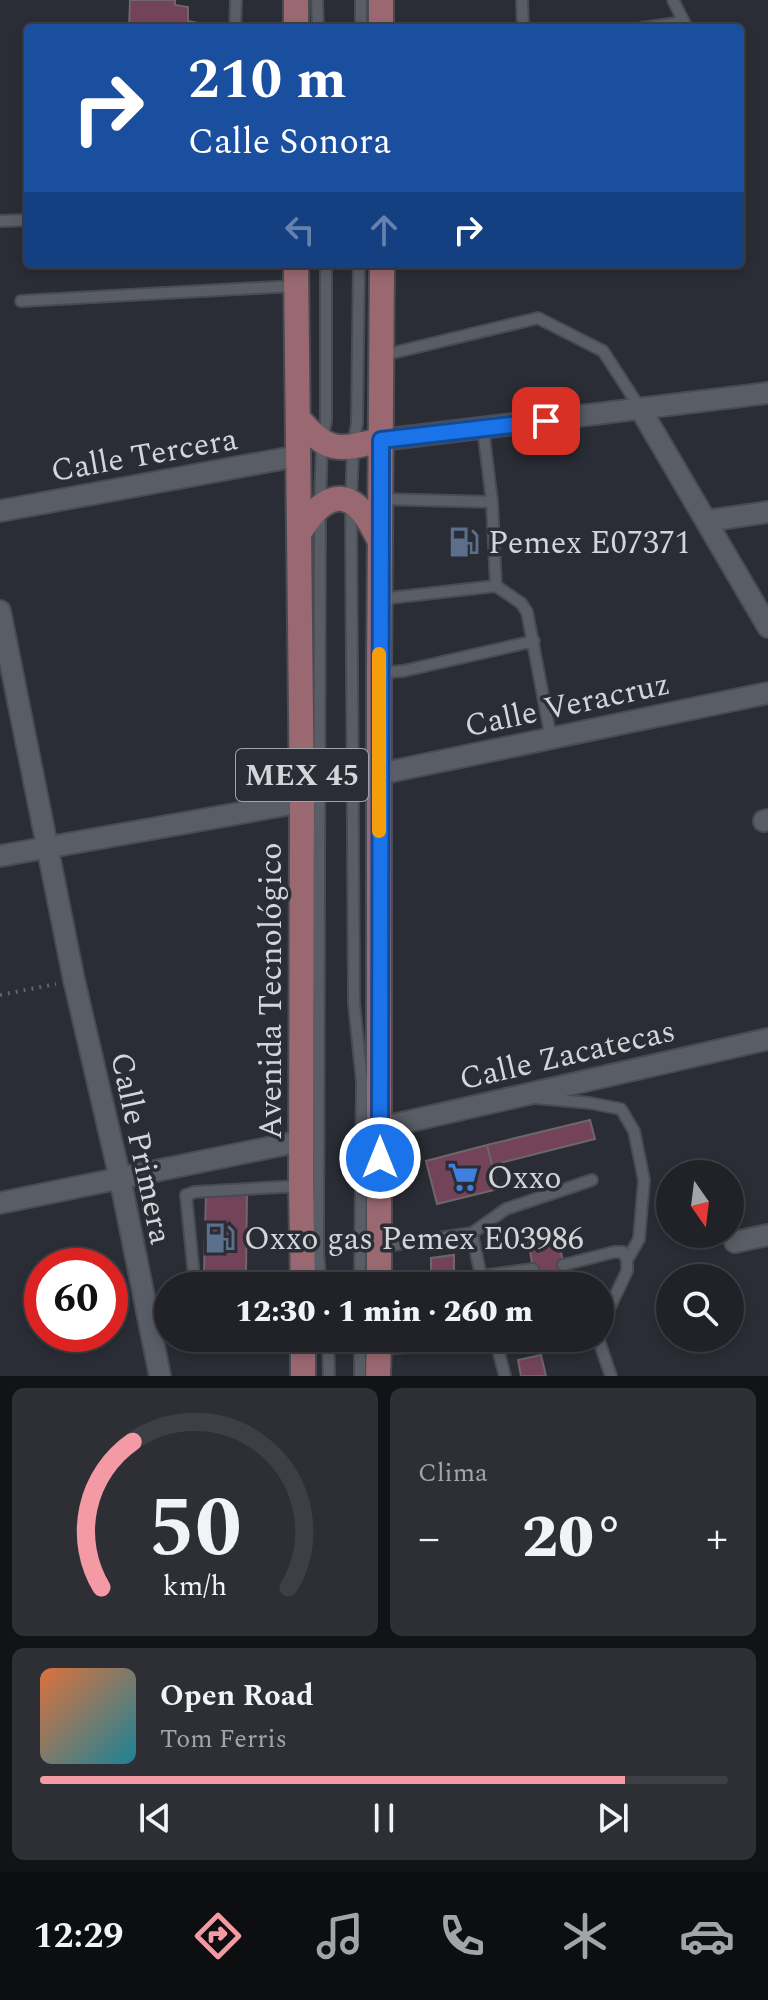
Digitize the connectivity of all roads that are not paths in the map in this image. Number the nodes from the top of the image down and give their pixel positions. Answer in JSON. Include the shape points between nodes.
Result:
{"nodes":[{"id":1,"x":236,"y":0,"type":"edge"},
{"id":2,"x":296,"y":0,"type":"edge"},
{"id":3,"x":317,"y":0,"type":"edge"},
{"id":4,"x":361,"y":0,"type":"edge"},
{"id":5,"x":381,"y":0,"type":"edge"},
{"id":6,"x":522,"y":0,"type":"edge"},
{"id":7,"x":673,"y":0,"type":"edge"},
{"id":8,"x":235,"y":24,"type":"edge"},
{"id":9,"x":296,"y":24,"type":"edge"},
{"id":10,"x":318,"y":24,"type":"edge"},
{"id":11,"x":361,"y":24,"type":"edge"},
{"id":12,"x":381,"y":24,"type":"edge"},
{"id":13,"x":523,"y":24,"type":"edge"},
{"id":14,"x":685,"y":24,"type":"edge"},
{"id":15,"x":24,"y":220,"type":"edge"},
{"id":16,"x":0,"y":221,"type":"edge"},
{"id":17,"x":326,"y":268,"type":"edge"},
{"id":18,"x":359,"y":268,"type":"edge"},
{"id":19,"x":382,"y":268,"type":"edge"},
{"id":20,"x":296,"y":275,"type":"edge"},
{"id":21,"x":21,"y":301,"type":"dead end"},
{"id":22,"x":382,"y":356,"type":"junction"},
{"id":23,"x":768,"y":393,"type":"edge"},
{"id":24,"x":641,"y":410,"type":"junction"},
{"id":25,"x":298,"y":418,"type":"junction"},
{"id":26,"x":483,"y":428,"type":"junction"},
{"id":27,"x":381,"y":440,"type":"junction"},
{"id":28,"x":322,"y":442,"type":"junction"},
{"id":29,"x":353,"y":447,"type":"junction"},
{"id":30,"x":298,"y":456,"type":"junction"},
{"id":31,"x":381,"y":499,"type":"junction"},
{"id":32,"x":492,"y":502,"type":"junction"},
{"id":33,"x":351,"y":504,"type":"junction"},
{"id":34,"x":320,"y":506,"type":"junction"},
{"id":35,"x":0,"y":511,"type":"edge"},
{"id":36,"x":768,"y":512,"type":"edge"},
{"id":37,"x":706,"y":521,"type":"junction"},
{"id":38,"x":300,"y":532,"type":"junction"},
{"id":39,"x":380,"y":541,"type":"junction"},
{"id":40,"x":496,"y":586,"type":"junction"},
{"id":41,"x":380,"y":599,"type":"junction"},
{"id":42,"x":0,"y":611,"type":"edge"},
{"id":43,"x":768,"y":627,"type":"edge"},
{"id":44,"x":534,"y":641,"type":"junction"},
{"id":45,"x":379,"y":673,"type":"junction"},
{"id":46,"x":768,"y":693,"type":"edge"},
{"id":47,"x":551,"y":738,"type":"junction"},
{"id":48,"x":379,"y":774,"type":"junction"},
{"id":49,"x":302,"y":802,"type":"junction"},
{"id":50,"x":46,"y":847,"type":"junction"},
{"id":51,"x":0,"y":856,"type":"edge"},
{"id":52,"x":768,"y":1039,"type":"edge"},
{"id":53,"x":518,"y":1097,"type":"junction"},
{"id":54,"x":380,"y":1128,"type":"junction"},
{"id":55,"x":301,"y":1141,"type":"junction"},
{"id":56,"x":120,"y":1178,"type":"junction"},
{"id":57,"x":592,"y":1180,"type":"dead end"},
{"id":58,"x":301,"y":1186,"type":"junction"},
{"id":59,"x":0,"y":1203,"type":"edge"},
{"id":60,"x":472,"y":1233,"type":"junction"},
{"id":61,"x":768,"y":1235,"type":"edge"},
{"id":62,"x":744,"y":1240,"type":"edge"},
{"id":63,"x":379,"y":1247,"type":"junction"},
{"id":64,"x":627,"y":1260,"type":"junction"},
{"id":65,"x":563,"y":1265,"type":"dead end"},
{"id":66,"x":533,"y":1269,"type":"dead end"},
{"id":67,"x":194,"y":1272,"type":"edge"},
{"id":68,"x":303,"y":1272,"type":"edge"},
{"id":69,"x":320,"y":1272,"type":"edge"},
{"id":70,"x":360,"y":1272,"type":"edge"},
{"id":71,"x":379,"y":1272,"type":"edge"},
{"id":72,"x":480,"y":1272,"type":"edge"},
{"id":73,"x":520,"y":1272,"type":"edge"},
{"id":74,"x":614,"y":1298,"type":"edge"},
{"id":75,"x":303,"y":1352,"type":"edge"},
{"id":76,"x":328,"y":1352,"type":"edge"},
{"id":77,"x":369,"y":1352,"type":"edge"},
{"id":78,"x":374,"y":1352,"type":"edge"},
{"id":79,"x":499,"y":1352,"type":"edge"},
{"id":80,"x":603,"y":1352,"type":"edge"},
{"id":81,"x":160,"y":1376,"type":"edge"},
{"id":82,"x":303,"y":1376,"type":"edge"},
{"id":83,"x":329,"y":1376,"type":"edge"},
{"id":84,"x":360,"y":1376,"type":"edge"},
{"id":85,"x":378,"y":1376,"type":"edge"},
{"id":86,"x":505,"y":1376,"type":"edge"},
{"id":87,"x":611,"y":1376,"type":"edge"}],
"edges":[{"from":1,"to":8,"type":"lane"},
{"from":2,"to":9,"type":"main road"},
{"from":3,"to":10,"type":"lane"},
{"from":4,"to":11,"type":"lane"},
{"from":5,"to":12,"type":"main road"},
{"from":6,"to":13,"type":"lane"},
{"from":7,"to":14,"type":"lane"},
{"from":15,"to":16,"type":"lane"},
{"from":17,"to":28,"type":"lane"},
{"from":18,"to":29,"type":"lane"},
{"from":19,"to":22,"type":"main road","number":"MEX 45"},
{"from":20,"to":21,"type":"lane"},
{"from":20,"to":25,"type":"main road","name":"Avenida Tecnológico","number":"MEX 45"},
{"from":22,"to":24,"type":"lane","via":[[538,318],[603,351]]},
{"from":22,"to":27,"type":"main road","number":"MEX 45"},
{"from":23,"to":24,"type":"street"},
{"from":24,"to":26,"type":"street"},
{"from":24,"to":37,"type":"street"},
{"from":25,"to":28,"type":"main road"},
{"from":25,"to":30,"type":"main road","name":"Avenida Tecnológico","number":"MEX 45"},
{"from":26,"to":27,"type":"street"},
{"from":26,"to":32,"type":"lane"},
{"from":27,"to":29,"type":"main road"},
{"from":27,"to":31,"type":"main road","number":"MEX 45"},
{"from":28,"to":29,"type":"main road"},
{"from":28,"to":34,"type":"lane"},
{"from":29,"to":33,"type":"lane"},
{"from":30,"to":35,"type":"street","name":"Calle Tercera"},
{"from":30,"to":38,"type":"main road","name":"Avenida Tecnológico","number":"MEX 45"},
{"from":31,"to":32,"type":"lane"},
{"from":31,"to":39,"type":"main road","number":"MEX 45"},
{"from":32,"to":40,"type":"lane"},
{"from":33,"to":34,"type":"main road","via":[[342,500]]},
{"from":33,"to":39,"type":"main road"},
{"from":33,"to":70,"type":"lane","via":[[354,1003],[362,1082]]},
{"from":34,"to":38,"type":"main road"},
{"from":34,"to":69,"type":"lane"},
{"from":36,"to":37,"type":"street"},
{"from":37,"to":43,"type":"street"},
{"from":38,"to":49,"type":"main road","name":"Avenida Tecnológico","number":"MEX 45"},
{"from":39,"to":41,"type":"main road","number":"MEX 45"},
{"from":40,"to":41,"type":"lane"},
{"from":40,"to":44,"type":"lane","via":[[524,606]]},
{"from":41,"to":45,"type":"main road","number":"MEX 45"},
{"from":42,"to":50,"type":"street","name":"Calle Primera"},
{"from":44,"to":45,"type":"lane"},
{"from":44,"to":47,"type":"lane"},
{"from":45,"to":48,"type":"main road","number":"MEX 45"},
{"from":46,"to":47,"type":"street","name":"Calle Veracruz"},
{"from":47,"to":48,"type":"street","name":"Calle Veracruz"},
{"from":48,"to":54,"type":"main road","number":"MEX 45"},
{"from":49,"to":50,"type":"street"},
{"from":49,"to":55,"type":"main road","name":"Avenida Tecnológico","number":"MEX 45"},
{"from":50,"to":51,"type":"street"},
{"from":50,"to":56,"type":"street","name":"Calle Primera"},
{"from":52,"to":53,"type":"street","name":"Calle Zacatecas"},
{"from":53,"to":54,"type":"street","name":"Calle Zacatecas"},
{"from":53,"to":64,"type":"lane","via":[[621,1109],[634,1131],[644,1180],[639,1239]]},
{"from":54,"to":63,"type":"main road","number":"MEX 45"},
{"from":55,"to":56,"type":"street"},
{"from":55,"to":58,"type":"main road","name":"Avenida Tecnológico","number":"MEX 45"},
{"from":56,"to":59,"type":"street"},
{"from":56,"to":81,"type":"street","name":"Calle Primera"},
{"from":57,"to":60,"type":"lane","via":[[506,1209]]},
{"from":58,"to":67,"type":"lane","via":[[186,1195]]},
{"from":58,"to":68,"type":"main road","name":"Avenida Tecnológico","number":"MEX 45"},
{"from":60,"to":63,"type":"lane"},
{"from":60,"to":72,"type":"lane"},
{"from":61,"to":62,"type":"street"},
{"from":63,"to":71,"type":"main road","number":"MEX 45"},
{"from":64,"to":65,"type":"lane","via":[[623,1252],[614,1252]]},
{"from":64,"to":74,"type":"lane"},
{"from":66,"to":73,"type":"lane"},
{"from":75,"to":82,"type":"main road"},
{"from":76,"to":83,"type":"lane"},
{"from":77,"to":84,"type":"lane"},
{"from":78,"to":85,"type":"main road"},
{"from":79,"to":86,"type":"lane"},
{"from":80,"to":87,"type":"lane"}]}
